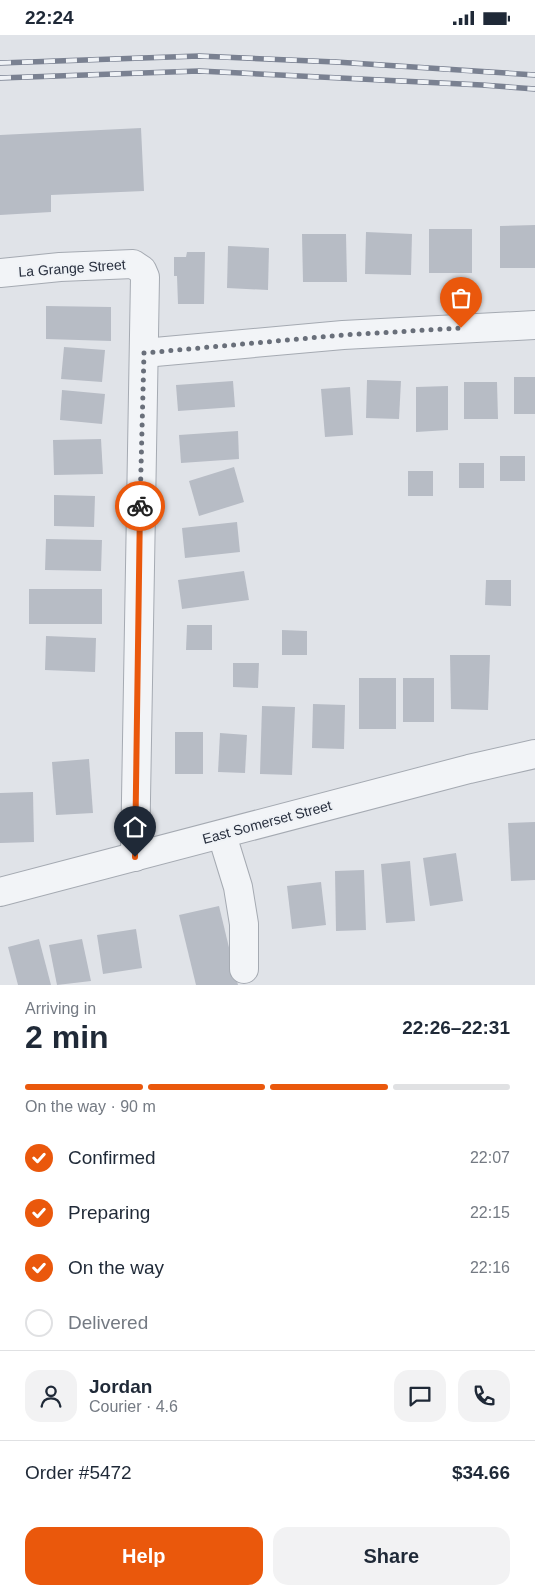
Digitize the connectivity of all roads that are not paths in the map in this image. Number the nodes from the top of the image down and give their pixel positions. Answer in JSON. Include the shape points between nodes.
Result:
{"nodes":[{"id":1,"x":0,"y":273,"type":"edge"},
{"id":2,"x":535,"y":325,"type":"edge"},
{"id":3,"x":144,"y":353,"type":"junction"},
{"id":4,"x":535,"y":754,"type":"edge"},
{"id":5,"x":222,"y":835,"type":"junction"},
{"id":6,"x":135,"y":857,"type":"junction"},
{"id":7,"x":0,"y":892,"type":"edge"},
{"id":8,"x":244,"y":969,"type":"dead end"}],
"edges":[{"from":1,"to":3,"type":"street","name":"La Grange Street","via":[[133,264],[142,270],[145,277]]},
{"from":2,"to":3,"type":"street","via":[[343,335]]},
{"from":3,"to":6,"type":"street"},
{"from":4,"to":5,"type":"street","name":"East Somerset Street"},
{"from":5,"to":6,"type":"street","name":"East Somerset Street"},
{"from":5,"to":8,"type":"street","via":[[238,887],[244,924]]},
{"from":6,"to":7,"type":"street","name":"East Somerset Street"}]}
